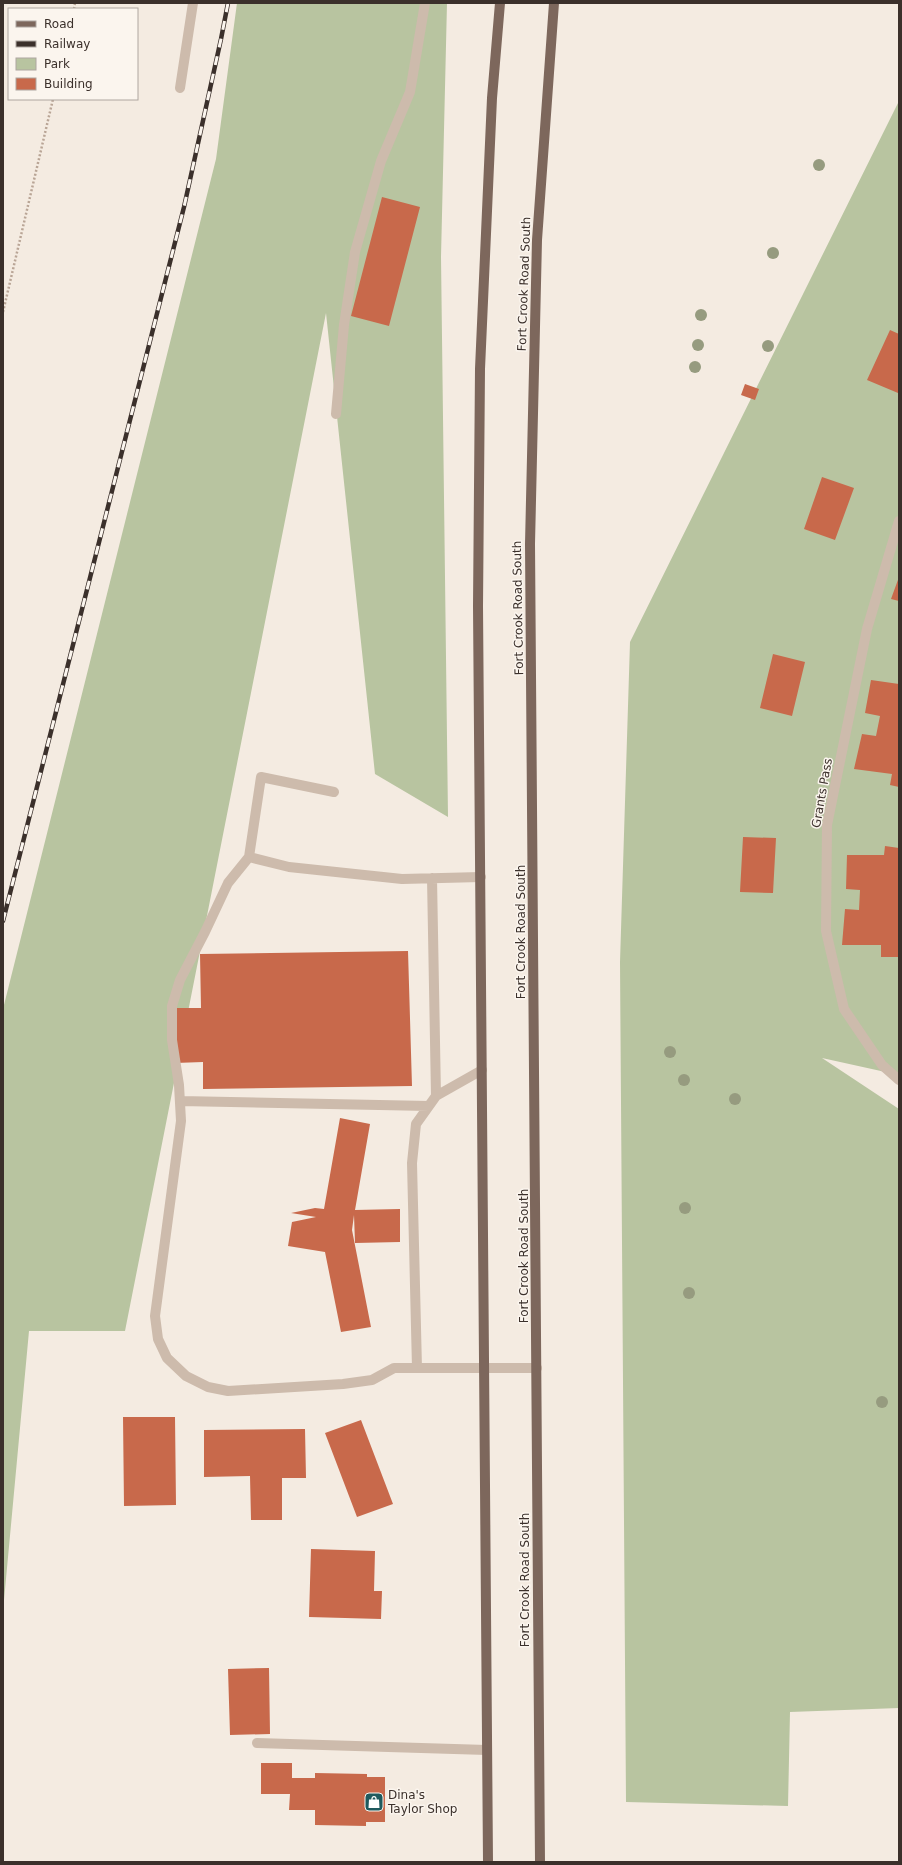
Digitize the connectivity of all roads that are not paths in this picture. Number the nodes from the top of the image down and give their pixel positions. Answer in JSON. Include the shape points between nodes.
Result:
{"nodes":[{"id":1,"x":193,"y":3,"type":"edge"},
{"id":2,"x":425,"y":3,"type":"edge"},
{"id":3,"x":500,"y":3,"type":"edge"},
{"id":4,"x":554,"y":3,"type":"edge"},
{"id":5,"x":180,"y":88,"type":"dead end"},
{"id":6,"x":336,"y":414,"type":"dead end"},
{"id":7,"x":899,"y":521,"type":"edge"},
{"id":8,"x":334,"y":792,"type":"dead end"},
{"id":9,"x":249,"y":857,"type":"junction"},
{"id":10,"x":481,"y":876,"type":"junction"},
{"id":11,"x":432,"y":878,"type":"junction"},
{"id":12,"x":482,"y":1070,"type":"junction"},
{"id":13,"x":899,"y":1080,"type":"edge"},
{"id":14,"x":436,"y":1096,"type":"junction"},
{"id":15,"x":180,"y":1101,"type":"junction"},
{"id":16,"x":429,"y":1106,"type":"junction"},
{"id":17,"x":417,"y":1368,"type":"junction"},
{"id":18,"x":484,"y":1368,"type":"junction"},
{"id":19,"x":537,"y":1368,"type":"junction"},
{"id":20,"x":256,"y":1743,"type":"dead end"},
{"id":21,"x":487,"y":1750,"type":"junction"},
{"id":22,"x":488,"y":1862,"type":"edge"},
{"id":23,"x":540,"y":1862,"type":"edge"}],
"edges":[{"from":1,"to":5,"type":"street"},
{"from":2,"to":6,"type":"street","via":[[410,92],[381,161],[355,252],[344,325]]},
{"from":3,"to":10,"type":"main road","via":[[492,98],[480,369],[478,614]]},
{"from":4,"to":19,"type":"main road","name":"Fort Crook Road South","via":[[537,240],[530,544]]},
{"from":7,"to":13,"type":"street","name":"Grants Pass","via":[[867,629],[827,825],[826,932],[844,1009],[882,1065]]},
{"from":8,"to":9,"type":"street","via":[[261,776]]},
{"from":9,"to":11,"type":"street","via":[[296,868],[402,879]]},
{"from":9,"to":15,"type":"street","via":[[228,883],[180,980],[172,1006],[172,1040],[180,1084]]},
{"from":10,"to":11,"type":"street"},
{"from":10,"to":12,"type":"main road"},
{"from":11,"to":14,"type":"street"},
{"from":12,"to":14,"type":"street"},
{"from":12,"to":18,"type":"main road"},
{"from":14,"to":16,"type":"street"},
{"from":15,"to":16,"type":"street"},
{"from":15,"to":17,"type":"street","via":[[181,1121],[155,1316],[158,1339],[167,1358],[186,1376],[208,1387],[228,1391],[343,1384],[372,1380],[394,1368]]},
{"from":16,"to":17,"type":"street","via":[[416,1124],[412,1163]]},
{"from":17,"to":18,"type":"street"},
{"from":18,"to":19,"type":"street"},
{"from":18,"to":21,"type":"main road"},
{"from":19,"to":23,"type":"main road","name":"Fort Crook Road South"},
{"from":20,"to":21,"type":"street"},
{"from":21,"to":22,"type":"main road"}]}
